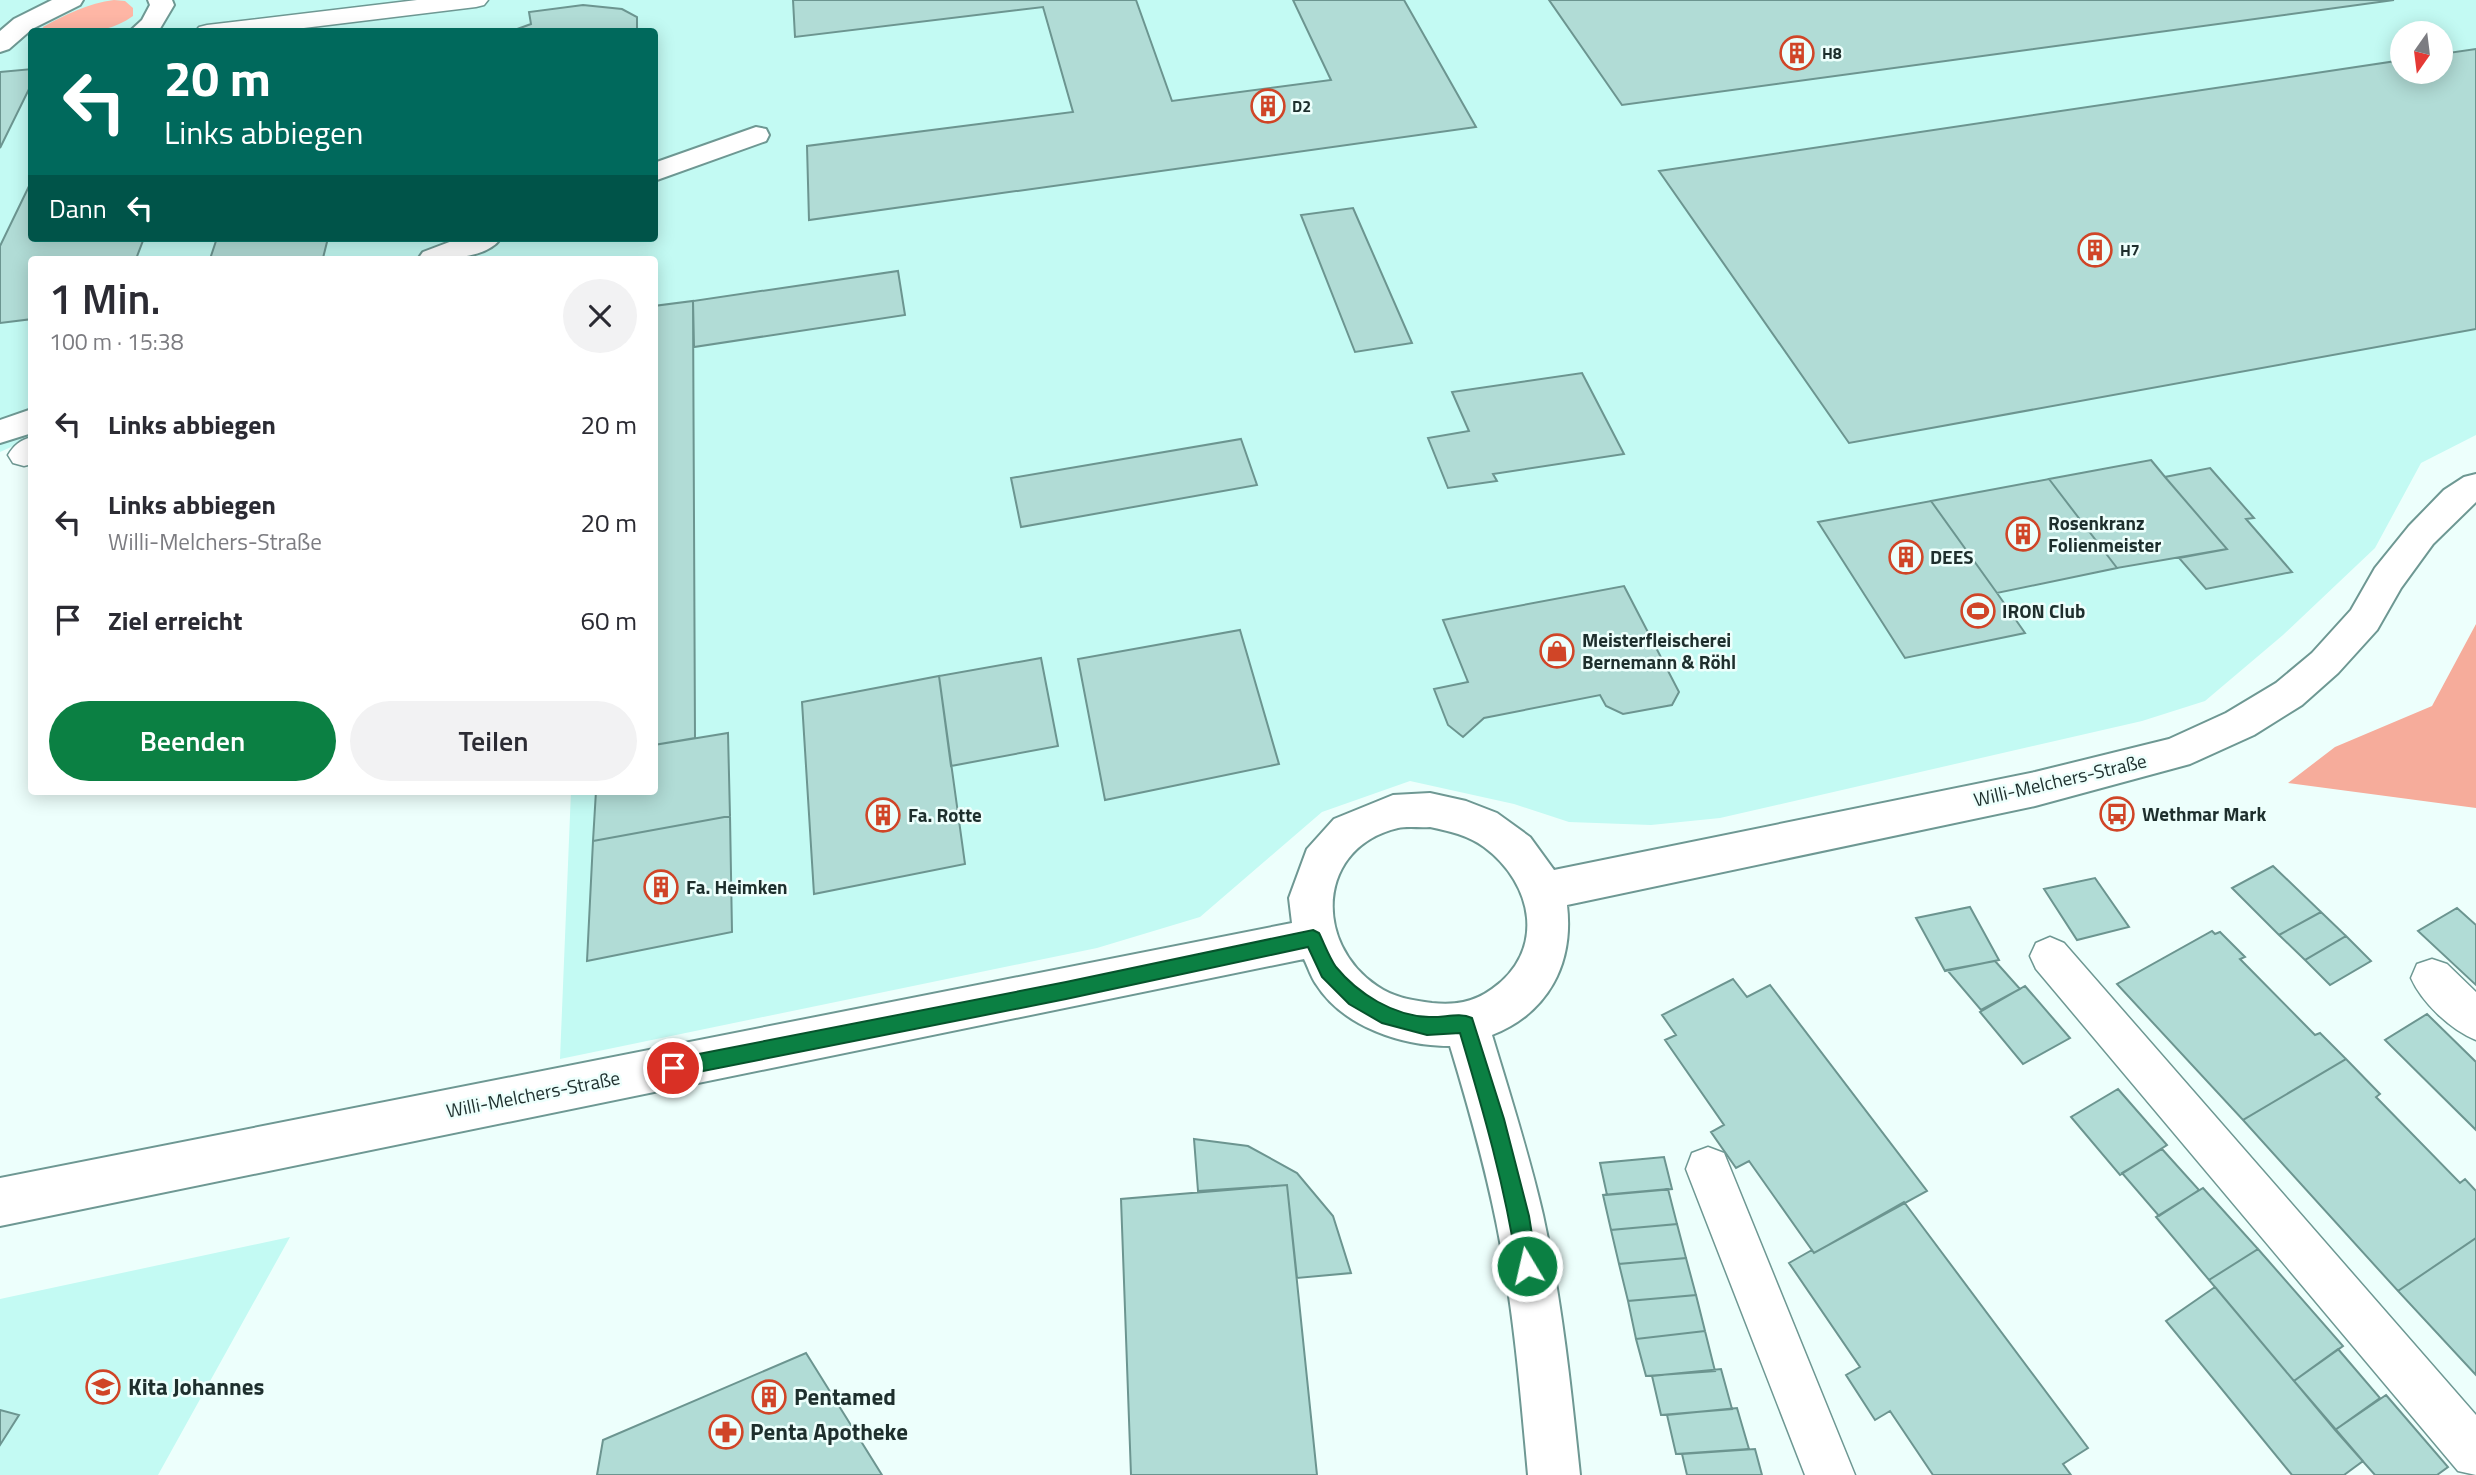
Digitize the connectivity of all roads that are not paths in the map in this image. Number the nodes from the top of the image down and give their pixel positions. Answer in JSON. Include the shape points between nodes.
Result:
{"nodes":[{"id":1,"x":72,"y":0,"type":"edge"},
{"id":2,"x":160,"y":0,"type":"edge"},
{"id":3,"x":476,"y":0,"type":"edge"},
{"id":4,"x":146,"y":28,"type":"edge"},
{"id":5,"x":241,"y":28,"type":"edge"},
{"id":6,"x":0,"y":44,"type":"edge"},
{"id":7,"x":28,"y":52,"type":"edge"},
{"id":8,"x":0,"y":56,"type":"edge"},
{"id":9,"x":756,"y":135,"type":"dead end"},
{"id":10,"x":658,"y":172,"type":"edge"},
{"id":11,"x":477,"y":242,"type":"edge"},
{"id":12,"x":441,"y":256,"type":"edge"},
{"id":13,"x":28,"y":422,"type":"edge"},
{"id":14,"x":0,"y":432,"type":"edge"},
{"id":15,"x":2476,"y":486,"type":"edge"},
{"id":16,"x":1543,"y":891,"type":"junction"},
{"id":17,"x":1313,"y":938,"type":"junction"},
{"id":18,"x":2050,"y":956,"type":"dead end"},
{"id":19,"x":2432,"y":978,"type":"dead end"},
{"id":20,"x":2476,"y":1020,"type":"edge"},
{"id":21,"x":1466,"y":1024,"type":"junction"},
{"id":22,"x":1708,"y":1169,"type":"dead end"},
{"id":23,"x":0,"y":1202,"type":"edge"},
{"id":24,"x":2476,"y":1453,"type":"edge"},
{"id":25,"x":1554,"y":1475,"type":"edge"},
{"id":26,"x":1830,"y":1475,"type":"edge"}],
"edges":[{"from":1,"to":6,"type":"street","via":[[23,24]]},
{"from":2,"to":4,"type":"street","via":[[162,5]]},
{"from":3,"to":5,"type":"lane"},
{"from":7,"to":8,"type":"street"},
{"from":9,"to":10,"type":"street"},
{"from":11,"to":12,"type":"street"},
{"from":13,"to":14,"type":"street"},
{"from":15,"to":16,"type":"street","name":"Willi-Melchers-Straße","via":[[2456,499],[2421,535],[2364,620],[2325,663],[2289,694],[2240,724],[2176,753],[2035,789]]},
{"from":16,"to":17,"type":"street","via":[[1525,860],[1499,835],[1466,818],[1430,810],[1394,812],[1361,824],[1334,844],[1316,872],[1309,905]]},
{"from":16,"to":21,"type":"street","via":[[1549,924],[1545,957],[1528,987],[1501,1009]]},
{"from":17,"to":21,"type":"street","via":[[1329,971],[1355,998],[1389,1017],[1427,1026]]},
{"from":17,"to":23,"type":"street","name":"Willi-Melchers-Straße"},
{"from":18,"to":24,"type":"lane"},
{"from":19,"to":20,"type":"lane"},
{"from":21,"to":25,"type":"street","via":[[1520,1216]]},
{"from":22,"to":26,"type":"lane"}]}
